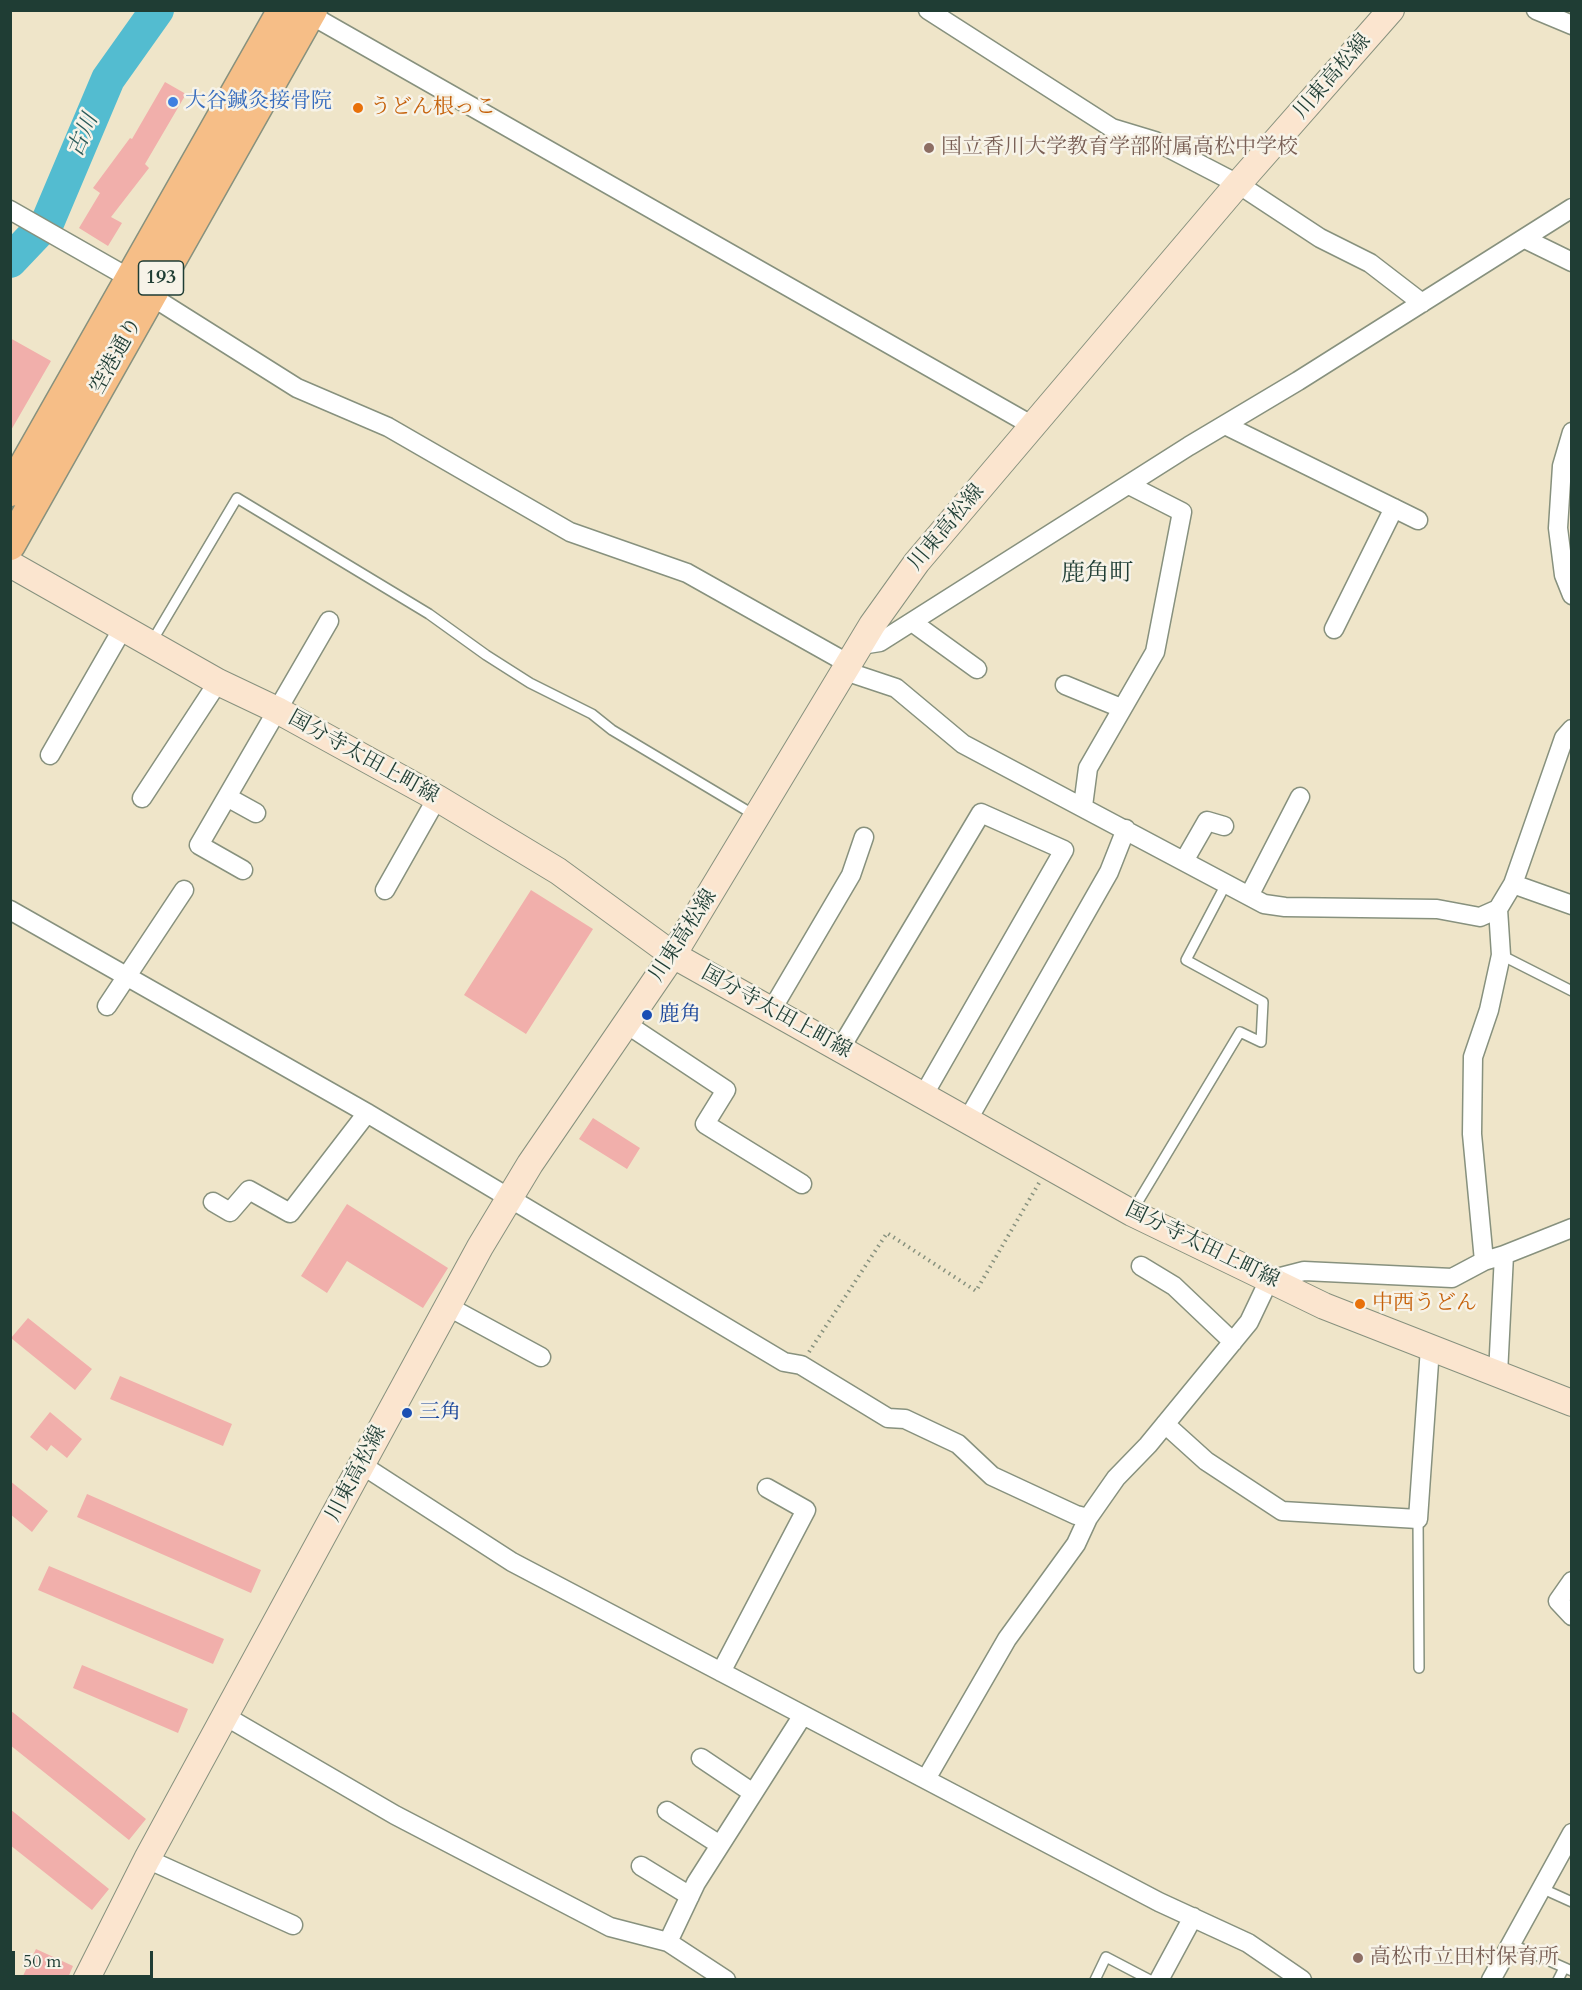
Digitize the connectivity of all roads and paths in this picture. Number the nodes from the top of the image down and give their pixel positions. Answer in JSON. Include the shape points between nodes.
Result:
{"nodes":[{"id":1,"x":928,"y":10,"type":"edge"},
{"id":2,"x":1391,"y":10,"type":"edge"},
{"id":3,"x":1536,"y":10,"type":"edge"},
{"id":4,"x":302,"y":12,"type":"edge"},
{"id":5,"x":1572,"y":25,"type":"edge"},
{"id":6,"x":1238,"y":183,"type":"junction"},
{"id":7,"x":1572,"y":208,"type":"edge"},
{"id":8,"x":10,"y":210,"type":"edge"},
{"id":9,"x":1525,"y":239,"type":"junction"},
{"id":10,"x":1572,"y":262,"type":"edge"},
{"id":11,"x":141,"y":288,"type":"junction"},
{"id":12,"x":1422,"y":303,"type":"junction"},
{"id":13,"x":1225,"y":424,"type":"junction"},
{"id":14,"x":1033,"y":426,"type":"junction"},
{"id":15,"x":1572,"y":432,"type":"edge"},
{"id":16,"x":1129,"y":485,"type":"junction"},
{"id":17,"x":10,"y":491,"type":"edge"},
{"id":18,"x":1394,"y":508,"type":"junction"},
{"id":19,"x":1418,"y":520,"type":"dead end"},
{"id":20,"x":10,"y":545,"type":"edge"},
{"id":21,"x":10,"y":564,"type":"edge"},
{"id":22,"x":1572,"y":595,"type":"edge"},
{"id":23,"x":329,"y":621,"type":"dead end"},
{"id":24,"x":912,"y":622,"type":"junction"},
{"id":25,"x":123,"y":628,"type":"junction"},
{"id":26,"x":1334,"y":629,"type":"dead end"},
{"id":27,"x":151,"y":643,"type":"junction"},
{"id":28,"x":852,"y":660,"type":"junction"},
{"id":29,"x":977,"y":669,"type":"dead end"},
{"id":30,"x":218,"y":681,"type":"junction"},
{"id":31,"x":1065,"y":685,"type":"dead end"},
{"id":32,"x":1121,"y":708,"type":"junction"},
{"id":33,"x":277,"y":710,"type":"junction"},
{"id":34,"x":1572,"y":729,"type":"edge"},
{"id":35,"x":50,"y":755,"type":"dead end"},
{"id":36,"x":227,"y":797,"type":"junction"},
{"id":37,"x":1300,"y":797,"type":"dead end"},
{"id":38,"x":142,"y":798,"type":"dead end"},
{"id":39,"x":437,"y":798,"type":"junction"},
{"id":40,"x":1083,"y":806,"type":"junction"},
{"id":41,"x":256,"y":813,"type":"dead end"},
{"id":42,"x":758,"y":817,"type":"junction"},
{"id":43,"x":1224,"y":826,"type":"dead end"},
{"id":44,"x":1126,"y":829,"type":"junction"},
{"id":45,"x":864,"y":837,"type":"dead end"},
{"id":46,"x":1184,"y":861,"type":"junction"},
{"id":47,"x":243,"y":870,"type":"dead end"},
{"id":48,"x":1226,"y":884,"type":"junction"},
{"id":49,"x":1513,"y":884,"type":"junction"},
{"id":50,"x":184,"y":890,"type":"dead end"},
{"id":51,"x":385,"y":890,"type":"dead end"},
{"id":52,"x":1249,"y":896,"type":"junction"},
{"id":53,"x":1572,"y":905,"type":"edge"},
{"id":54,"x":1498,"y":909,"type":"junction"},
{"id":55,"x":10,"y":910,"type":"edge"},
{"id":56,"x":673,"y":955,"type":"junction"},
{"id":57,"x":1501,"y":955,"type":"junction"},
{"id":58,"x":127,"y":978,"type":"junction"},
{"id":59,"x":1572,"y":991,"type":"edge"},
{"id":60,"x":107,"y":1006,"type":"dead end"},
{"id":61,"x":771,"y":1011,"type":"junction"},
{"id":62,"x":625,"y":1023,"type":"junction"},
{"id":63,"x":840,"y":1049,"type":"junction"},
{"id":64,"x":922,"y":1096,"type":"junction"},
{"id":65,"x":367,"y":1113,"type":"junction"},
{"id":66,"x":967,"y":1121,"type":"junction"},
{"id":67,"x":1049,"y":1167,"type":"junction"},
{"id":68,"x":802,"y":1184,"type":"dead end"},
{"id":69,"x":510,"y":1197,"type":"junction"},
{"id":70,"x":213,"y":1202,"type":"dead end"},
{"id":71,"x":1132,"y":1212,"type":"junction"},
{"id":72,"x":1572,"y":1228,"type":"edge"},
{"id":73,"x":1504,"y":1255,"type":"junction"},
{"id":74,"x":1484,"y":1261,"type":"junction"},
{"id":75,"x":1141,"y":1266,"type":"dead end"},
{"id":76,"x":1269,"y":1280,"type":"junction"},
{"id":77,"x":447,"y":1306,"type":"junction"},
{"id":78,"x":1233,"y":1342,"type":"junction"},
{"id":79,"x":1430,"y":1348,"type":"junction"},
{"id":80,"x":541,"y":1357,"type":"dead end"},
{"id":81,"x":801,"y":1365,"type":"junction"},
{"id":82,"x":1498,"y":1374,"type":"junction"},
{"id":83,"x":1572,"y":1403,"type":"edge"},
{"id":84,"x":1165,"y":1424,"type":"junction"},
{"id":85,"x":362,"y":1465,"type":"junction"},
{"id":86,"x":767,"y":1488,"type":"dead end"},
{"id":87,"x":1089,"y":1518,"type":"junction"},
{"id":88,"x":1418,"y":1519,"type":"junction"},
{"id":89,"x":1572,"y":1581,"type":"edge"},
{"id":90,"x":1572,"y":1616,"type":"edge"},
{"id":91,"x":1419,"y":1668,"type":"dead end"},
{"id":92,"x":721,"y":1672,"type":"junction"},
{"id":93,"x":803,"y":1715,"type":"junction"},
{"id":94,"x":225,"y":1716,"type":"junction"},
{"id":95,"x":700,"y":1758,"type":"dead end"},
{"id":96,"x":926,"y":1779,"type":"junction"},
{"id":97,"x":753,"y":1793,"type":"junction"},
{"id":98,"x":667,"y":1811,"type":"dead end"},
{"id":99,"x":1570,"y":1837,"type":"edge"},
{"id":100,"x":720,"y":1845,"type":"junction"},
{"id":101,"x":147,"y":1859,"type":"junction"},
{"id":102,"x":641,"y":1866,"type":"dead end"},
{"id":103,"x":1541,"y":1888,"type":"junction"},
{"id":104,"x":690,"y":1896,"type":"junction"},
{"id":105,"x":1572,"y":1902,"type":"edge"},
{"id":106,"x":1192,"y":1917,"type":"junction"},
{"id":107,"x":293,"y":1925,"type":"dead end"},
{"id":108,"x":668,"y":1942,"type":"junction"},
{"id":109,"x":1511,"y":1944,"type":"junction"},
{"id":110,"x":1568,"y":1970,"type":"edge"},
{"id":111,"x":86,"y":1980,"type":"edge"},
{"id":112,"x":726,"y":1980,"type":"edge"},
{"id":113,"x":1095,"y":1980,"type":"edge"},
{"id":114,"x":1150,"y":1980,"type":"edge"},
{"id":115,"x":1159,"y":1980,"type":"edge"},
{"id":116,"x":1302,"y":1980,"type":"edge"},
{"id":117,"x":1491,"y":1980,"type":"edge"},
{"id":118,"x":1558,"y":1980,"type":"edge"}],
"edges":[{"from":1,"to":6,"type":"street","via":[[1112,128],[1155,141]]},
{"from":2,"to":6,"type":"main road","name":"川東高松線"},
{"from":3,"to":5,"type":"street"},
{"from":4,"to":11,"type":"highway","name":"空港通り","number":"193"},
{"from":4,"to":14,"type":"street"},
{"from":6,"to":12,"type":"street","via":[[1320,238],[1370,263]]},
{"from":6,"to":14,"type":"main road","name":"川東高松線"},
{"from":7,"to":9,"type":"street"},
{"from":8,"to":11,"type":"street"},
{"from":9,"to":10,"type":"street"},
{"from":9,"to":12,"type":"street"},
{"from":11,"to":17,"type":"highway","name":"空港通り","number":"193"},
{"from":11,"to":20,"type":"highway","name":"空港通り","number":"193"},
{"from":11,"to":28,"type":"street","via":[[297,388],[388,427],[570,532],[687,573]]},
{"from":12,"to":13,"type":"street"},
{"from":13,"to":16,"type":"street"},
{"from":13,"to":18,"type":"street"},
{"from":14,"to":28,"type":"main road","name":"川東高松線","via":[[917,562]]},
{"from":15,"to":22,"type":"street","via":[[1562,466],[1558,528],[1564,575]]},
{"from":16,"to":24,"type":"street"},
{"from":16,"to":32,"type":"street","via":[[1182,512],[1155,652]]},
{"from":18,"to":19,"type":"street"},
{"from":18,"to":26,"type":"street"},
{"from":21,"to":25,"type":"main road","name":"国分寺太田上町線"},
{"from":23,"to":33,"type":"street"},
{"from":24,"to":28,"type":"street"},
{"from":24,"to":29,"type":"street"},
{"from":25,"to":27,"type":"main road","name":"国分寺太田上町線"},
{"from":25,"to":35,"type":"street"},
{"from":27,"to":30,"type":"main road","name":"国分寺太田上町線"},
{"from":27,"to":42,"type":"lane","via":[[237,498],[429,614],[521,677],[592,714],[612,730]]},
{"from":28,"to":40,"type":"street","via":[[896,688],[963,744]]},
{"from":28,"to":42,"type":"main road","name":"川東高松線"},
{"from":30,"to":33,"type":"main road","name":"国分寺太田上町線"},
{"from":30,"to":38,"type":"street"},
{"from":31,"to":32,"type":"street"},
{"from":32,"to":40,"type":"street","via":[[1088,768]]},
{"from":33,"to":36,"type":"street"},
{"from":33,"to":39,"type":"main road","name":"国分寺太田上町線"},
{"from":34,"to":49,"type":"street","via":[[1564,738]]},
{"from":36,"to":41,"type":"street"},
{"from":36,"to":47,"type":"street","via":[[199,844]]},
{"from":37,"to":52,"type":"street"},
{"from":39,"to":51,"type":"street"},
{"from":39,"to":56,"type":"main road","name":"国分寺太田上町線","via":[[558,871]]},
{"from":40,"to":44,"type":"street"},
{"from":42,"to":56,"type":"main road","name":"川東高松線"},
{"from":43,"to":46,"type":"street","via":[[1207,821]]},
{"from":44,"to":46,"type":"street"},
{"from":44,"to":66,"type":"street","via":[[1109,872]]},
{"from":45,"to":61,"type":"street","via":[[850,875]]},
{"from":46,"to":48,"type":"street"},
{"from":48,"to":52,"type":"street"},
{"from":48,"to":71,"type":"lane","via":[[1186,960],[1263,1002],[1261,1041],[1240,1032]]},
{"from":49,"to":53,"type":"street"},
{"from":49,"to":54,"type":"street"},
{"from":50,"to":58,"type":"street"},
{"from":52,"to":54,"type":"street","via":[[1263,904],[1285,907],[1437,909],[1480,917]]},
{"from":54,"to":57,"type":"street"},
{"from":55,"to":58,"type":"street"},
{"from":56,"to":61,"type":"main road","name":"国分寺太田上町線"},
{"from":56,"to":62,"type":"main road","name":"川東高松線"},
{"from":57,"to":59,"type":"lane"},
{"from":57,"to":74,"type":"street","via":[[1473,1057],[1472,1134]]},
{"from":58,"to":60,"type":"street"},
{"from":58,"to":65,"type":"street"},
{"from":61,"to":63,"type":"main road","name":"国分寺太田上町線"},
{"from":62,"to":68,"type":"street","via":[[726,1090],[705,1124]]},
{"from":62,"to":69,"type":"main road","name":"川東高松線"},
{"from":63,"to":64,"type":"main road","name":"国分寺太田上町線"},
{"from":63,"to":64,"type":"street","via":[[981,813],[1064,850]]},
{"from":64,"to":66,"type":"main road","name":"国分寺太田上町線"},
{"from":65,"to":69,"type":"street"},
{"from":65,"to":70,"type":"street","via":[[290,1213],[249,1190],[230,1212]]},
{"from":66,"to":67,"type":"main road","name":"国分寺太田上町線"},
{"from":67,"to":71,"type":"main road","name":"国分寺太田上町線"},
{"from":67,"to":81,"type":"path","via":[[976,1291],[887,1233]]},
{"from":69,"to":77,"type":"main road","name":"川東高松線"},
{"from":69,"to":81,"type":"street","via":[[784,1362]]},
{"from":71,"to":76,"type":"main road","name":"国分寺太田上町線"},
{"from":72,"to":73,"type":"street"},
{"from":73,"to":74,"type":"street"},
{"from":73,"to":82,"type":"street"},
{"from":74,"to":76,"type":"street","via":[[1452,1278],[1304,1271]]},
{"from":75,"to":78,"type":"street","via":[[1174,1286]]},
{"from":76,"to":78,"type":"street","via":[[1249,1322]]},
{"from":76,"to":79,"type":"main road","name":"国分寺太田上町線"},
{"from":77,"to":80,"type":"street"},
{"from":77,"to":85,"type":"main road","name":"川東高松線"},
{"from":78,"to":84,"type":"street"},
{"from":79,"to":82,"type":"main road","name":"国分寺太田上町線"},
{"from":79,"to":88,"type":"street"},
{"from":81,"to":87,"type":"street","via":[[888,1418],[905,1419],[958,1444],[992,1476]]},
{"from":82,"to":83,"type":"main road","name":"国分寺太田上町線"},
{"from":84,"to":87,"type":"street","via":[[1116,1478]]},
{"from":84,"to":88,"type":"street","via":[[1206,1461],[1282,1511]]},
{"from":85,"to":92,"type":"street","via":[[512,1562]]},
{"from":85,"to":94,"type":"main road","name":"川東高松線"},
{"from":86,"to":92,"type":"street","via":[[806,1510]]},
{"from":87,"to":96,"type":"street","via":[[1076,1544],[1007,1640]]},
{"from":88,"to":91,"type":"lane"},
{"from":89,"to":90,"type":"street","via":[[1558,1601]]},
{"from":92,"to":93,"type":"street"},
{"from":93,"to":96,"type":"street"},
{"from":93,"to":97,"type":"street"},
{"from":94,"to":101,"type":"main road","name":"川東高松線"},
{"from":94,"to":108,"type":"street","via":[[395,1815],[609,1927]]},
{"from":95,"to":97,"type":"street"},
{"from":96,"to":106,"type":"street"},
{"from":97,"to":100,"type":"street"},
{"from":98,"to":100,"type":"street"},
{"from":99,"to":103,"type":"street"},
{"from":100,"to":104,"type":"street"},
{"from":101,"to":107,"type":"street"},
{"from":101,"to":111,"type":"main road","name":"川東高松線"},
{"from":102,"to":104,"type":"street"},
{"from":103,"to":105,"type":"lane"},
{"from":103,"to":109,"type":"street"},
{"from":104,"to":108,"type":"street"},
{"from":106,"to":115,"type":"street"},
{"from":106,"to":116,"type":"street","via":[[1248,1943]]},
{"from":108,"to":112,"type":"street"},
{"from":109,"to":110,"type":"lane"},
{"from":109,"to":117,"type":"street"},
{"from":110,"to":118,"type":"lane"},
{"from":113,"to":114,"type":"lane","via":[[1106,1957]]}]}
